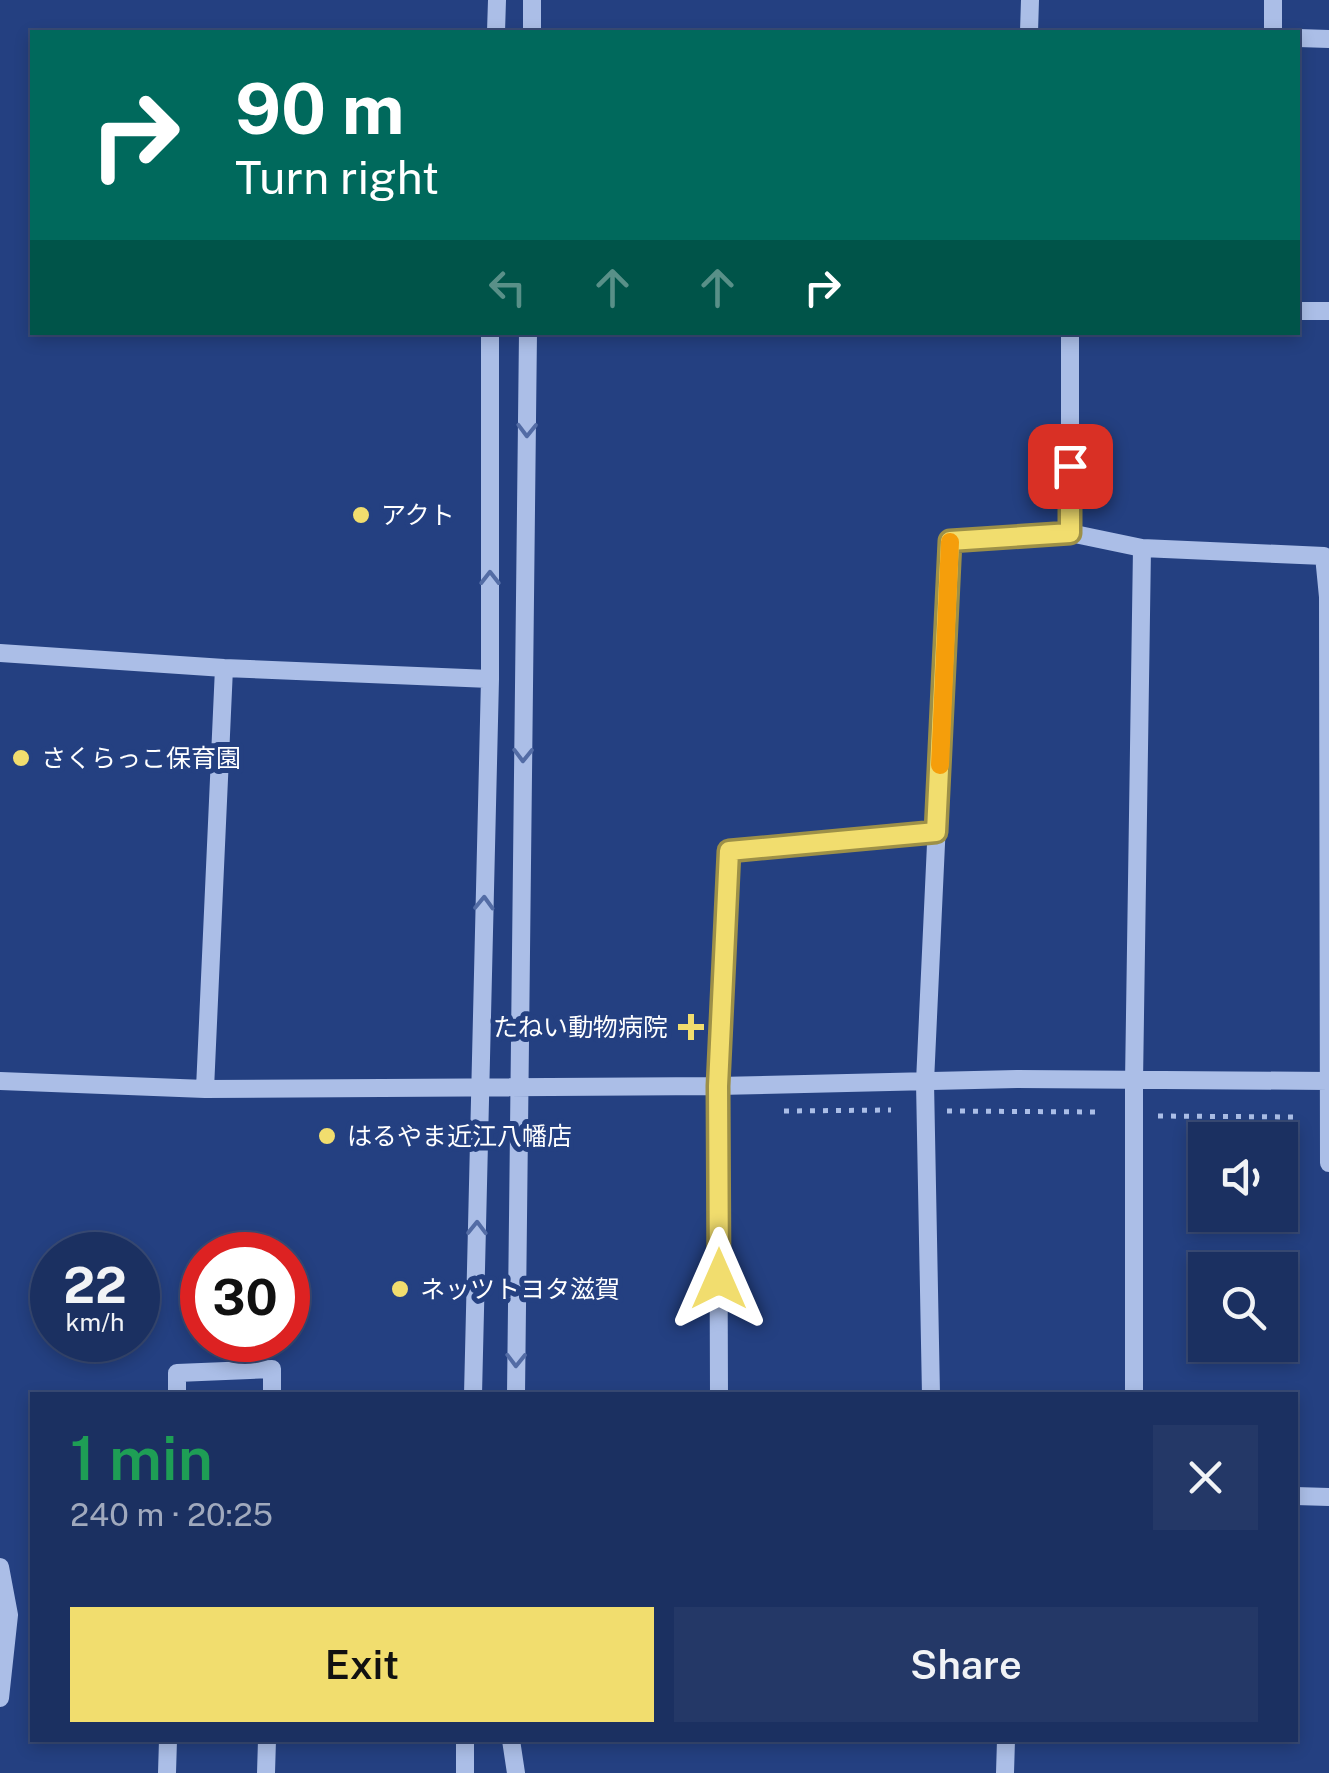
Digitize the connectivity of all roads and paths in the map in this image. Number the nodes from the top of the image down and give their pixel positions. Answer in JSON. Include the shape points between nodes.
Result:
{"nodes":[{"id":1,"x":497,"y":0,"type":"edge"},
{"id":2,"x":532,"y":0,"type":"edge"},
{"id":3,"x":1030,"y":0,"type":"edge"},
{"id":4,"x":1273,"y":0,"type":"edge"},
{"id":5,"x":496,"y":30,"type":"edge"},
{"id":6,"x":532,"y":30,"type":"edge"},
{"id":7,"x":1029,"y":30,"type":"edge"},
{"id":8,"x":1273,"y":30,"type":"edge"},
{"id":9,"x":1300,"y":38,"type":"edge"},
{"id":10,"x":1329,"y":39,"type":"edge"},
{"id":11,"x":1300,"y":311,"type":"edge"},
{"id":12,"x":1329,"y":311,"type":"edge"},
{"id":13,"x":490,"y":335,"type":"edge"},
{"id":14,"x":528,"y":335,"type":"edge"},
{"id":15,"x":1070,"y":335,"type":"edge"},
{"id":16,"x":1070,"y":533,"type":"junction"},
{"id":17,"x":1142,"y":548,"type":"junction"},
{"id":18,"x":1329,"y":597,"type":"edge"},
{"id":19,"x":0,"y":653,"type":"edge"},
{"id":20,"x":224,"y":668,"type":"junction"},
{"id":21,"x":490,"y":679,"type":"junction"},
{"id":22,"x":936,"y":832,"type":"junction"},
{"id":23,"x":0,"y":1081,"type":"edge"},
{"id":24,"x":1328,"y":1081,"type":"edge"},
{"id":25,"x":925,"y":1082,"type":"junction"},
{"id":26,"x":1134,"y":1082,"type":"junction"},
{"id":27,"x":718,"y":1086,"type":"junction"},
{"id":28,"x":519,"y":1087,"type":"junction"},
{"id":29,"x":480,"y":1088,"type":"junction"},
{"id":30,"x":205,"y":1089,"type":"junction"},
{"id":31,"x":891,"y":1110,"type":"dead end"},
{"id":32,"x":775,"y":1111,"type":"dead end"},
{"id":33,"x":939,"y":1111,"type":"dead end"},
{"id":34,"x":1097,"y":1112,"type":"dead end"},
{"id":35,"x":1150,"y":1116,"type":"dead end"},
{"id":36,"x":1296,"y":1117,"type":"dead end"},
{"id":37,"x":1329,"y":1163,"type":"edge"},
{"id":38,"x":176,"y":1392,"type":"edge"},
{"id":39,"x":272,"y":1392,"type":"edge"},
{"id":40,"x":473,"y":1392,"type":"edge"},
{"id":41,"x":516,"y":1392,"type":"edge"},
{"id":42,"x":719,"y":1392,"type":"edge"},
{"id":43,"x":931,"y":1392,"type":"edge"},
{"id":44,"x":1134,"y":1392,"type":"edge"},
{"id":45,"x":1298,"y":1496,"type":"edge"},
{"id":46,"x":1329,"y":1497,"type":"edge"},
{"id":47,"x":0,"y":1567,"type":"edge"},
{"id":48,"x":0,"y":1698,"type":"edge"},
{"id":49,"x":168,"y":1742,"type":"edge"},
{"id":50,"x":266,"y":1742,"type":"edge"},
{"id":51,"x":466,"y":1742,"type":"edge"},
{"id":52,"x":512,"y":1742,"type":"edge"},
{"id":53,"x":1006,"y":1742,"type":"edge"},
{"id":54,"x":167,"y":1773,"type":"edge"},
{"id":55,"x":266,"y":1773,"type":"edge"},
{"id":56,"x":465,"y":1773,"type":"edge"},
{"id":57,"x":516,"y":1773,"type":"edge"},
{"id":58,"x":1005,"y":1773,"type":"edge"}],
"edges":[{"from":1,"to":5,"type":"street"},
{"from":2,"to":6,"type":"street"},
{"from":3,"to":7,"type":"street"},
{"from":4,"to":8,"type":"street"},
{"from":9,"to":10,"type":"street"},
{"from":11,"to":12,"type":"street"},
{"from":21,"to":13,"type":"street","one_way":true},
{"from":14,"to":28,"type":"street","one_way":true},
{"from":15,"to":16,"type":"street"},
{"from":16,"to":17,"type":"street"},
{"from":16,"to":22,"type":"street","via":[[950,541]]},
{"from":17,"to":18,"type":"street","via":[[1324,556]]},
{"from":17,"to":26,"type":"street"},
{"from":18,"to":24,"type":"street"},
{"from":19,"to":20,"type":"street"},
{"from":20,"to":21,"type":"street"},
{"from":20,"to":30,"type":"street"},
{"from":29,"to":21,"type":"street","one_way":true},
{"from":22,"to":25,"type":"street"},
{"from":22,"to":27,"type":"street","via":[[729,851]]},
{"from":23,"to":30,"type":"street"},
{"from":24,"to":26,"type":"street"},
{"from":24,"to":37,"type":"street"},
{"from":25,"to":26,"type":"street"},
{"from":25,"to":27,"type":"street"},
{"from":25,"to":43,"type":"street"},
{"from":26,"to":44,"type":"street"},
{"from":27,"to":28,"type":"street"},
{"from":27,"to":42,"type":"street"},
{"from":28,"to":29,"type":"street"},
{"from":28,"to":41,"type":"street","one_way":true},
{"from":29,"to":30,"type":"street"},
{"from":40,"to":29,"type":"street","one_way":true},
{"from":31,"to":32,"type":"path"},
{"from":33,"to":34,"type":"path"},
{"from":35,"to":36,"type":"path"},
{"from":38,"to":39,"type":"street","via":[[177,1373],[272,1369]]},
{"from":45,"to":46,"type":"street"},
{"from":47,"to":48,"type":"street","via":[[9,1615]]},
{"from":49,"to":54,"type":"street"},
{"from":50,"to":55,"type":"street"},
{"from":51,"to":56,"type":"street"},
{"from":52,"to":57,"type":"street"},
{"from":53,"to":58,"type":"street"}]}
